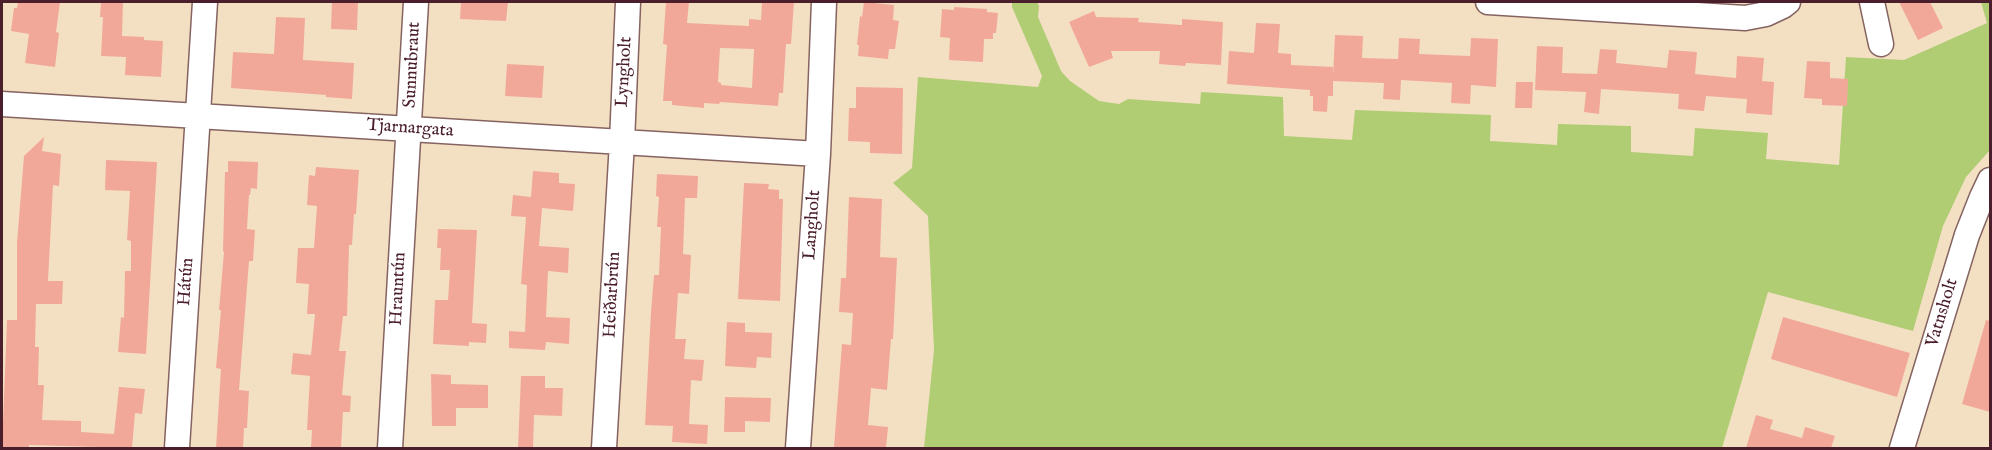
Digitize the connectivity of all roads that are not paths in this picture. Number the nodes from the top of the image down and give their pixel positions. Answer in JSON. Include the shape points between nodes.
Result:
{"nodes":[{"id":1,"x":205,"y":2,"type":"edge"},
{"id":2,"x":416,"y":2,"type":"edge"},
{"id":3,"x":628,"y":2,"type":"edge"},
{"id":4,"x":824,"y":2,"type":"edge"},
{"id":5,"x":1488,"y":2,"type":"edge"},
{"id":6,"x":1788,"y":2,"type":"edge"},
{"id":7,"x":1872,"y":2,"type":"edge"},
{"id":8,"x":1881,"y":44,"type":"dead end"},
{"id":9,"x":2,"y":104,"type":"edge"},
{"id":10,"x":197,"y":116,"type":"junction"},
{"id":11,"x":409,"y":129,"type":"junction"},
{"id":12,"x":622,"y":142,"type":"junction"},
{"id":13,"x":818,"y":154,"type":"junction"},
{"id":14,"x":1990,"y":180,"type":"edge"},
{"id":15,"x":177,"y":448,"type":"edge"},
{"id":16,"x":390,"y":448,"type":"edge"},
{"id":17,"x":604,"y":448,"type":"edge"},
{"id":18,"x":798,"y":448,"type":"edge"},
{"id":19,"x":1902,"y":448,"type":"edge"}],
"edges":[{"from":1,"to":10,"type":"street","name":"Hátún"},
{"from":2,"to":11,"type":"street","name":"Sunnubraut"},
{"from":3,"to":12,"type":"street","name":"Lyngholt"},
{"from":4,"to":13,"type":"street","name":"Langholt"},
{"from":5,"to":6,"type":"street","via":[[1745,18],[1766,14]]},
{"from":7,"to":8,"type":"street"},
{"from":9,"to":10,"type":"street","name":"Tjarnargata"},
{"from":10,"to":11,"type":"street","name":"Tjarnargata"},
{"from":10,"to":15,"type":"street","name":"Hátún"},
{"from":11,"to":12,"type":"street","name":"Tjarnargata"},
{"from":11,"to":16,"type":"street","name":"Hrauntún"},
{"from":12,"to":13,"type":"street","name":"Tjarnargata"},
{"from":12,"to":17,"type":"street","name":"Heiðarbrún"},
{"from":13,"to":18,"type":"street","name":"Langholt"},
{"from":14,"to":19,"type":"street","name":"Vatnsholt","via":[[1967,235]]}]}
